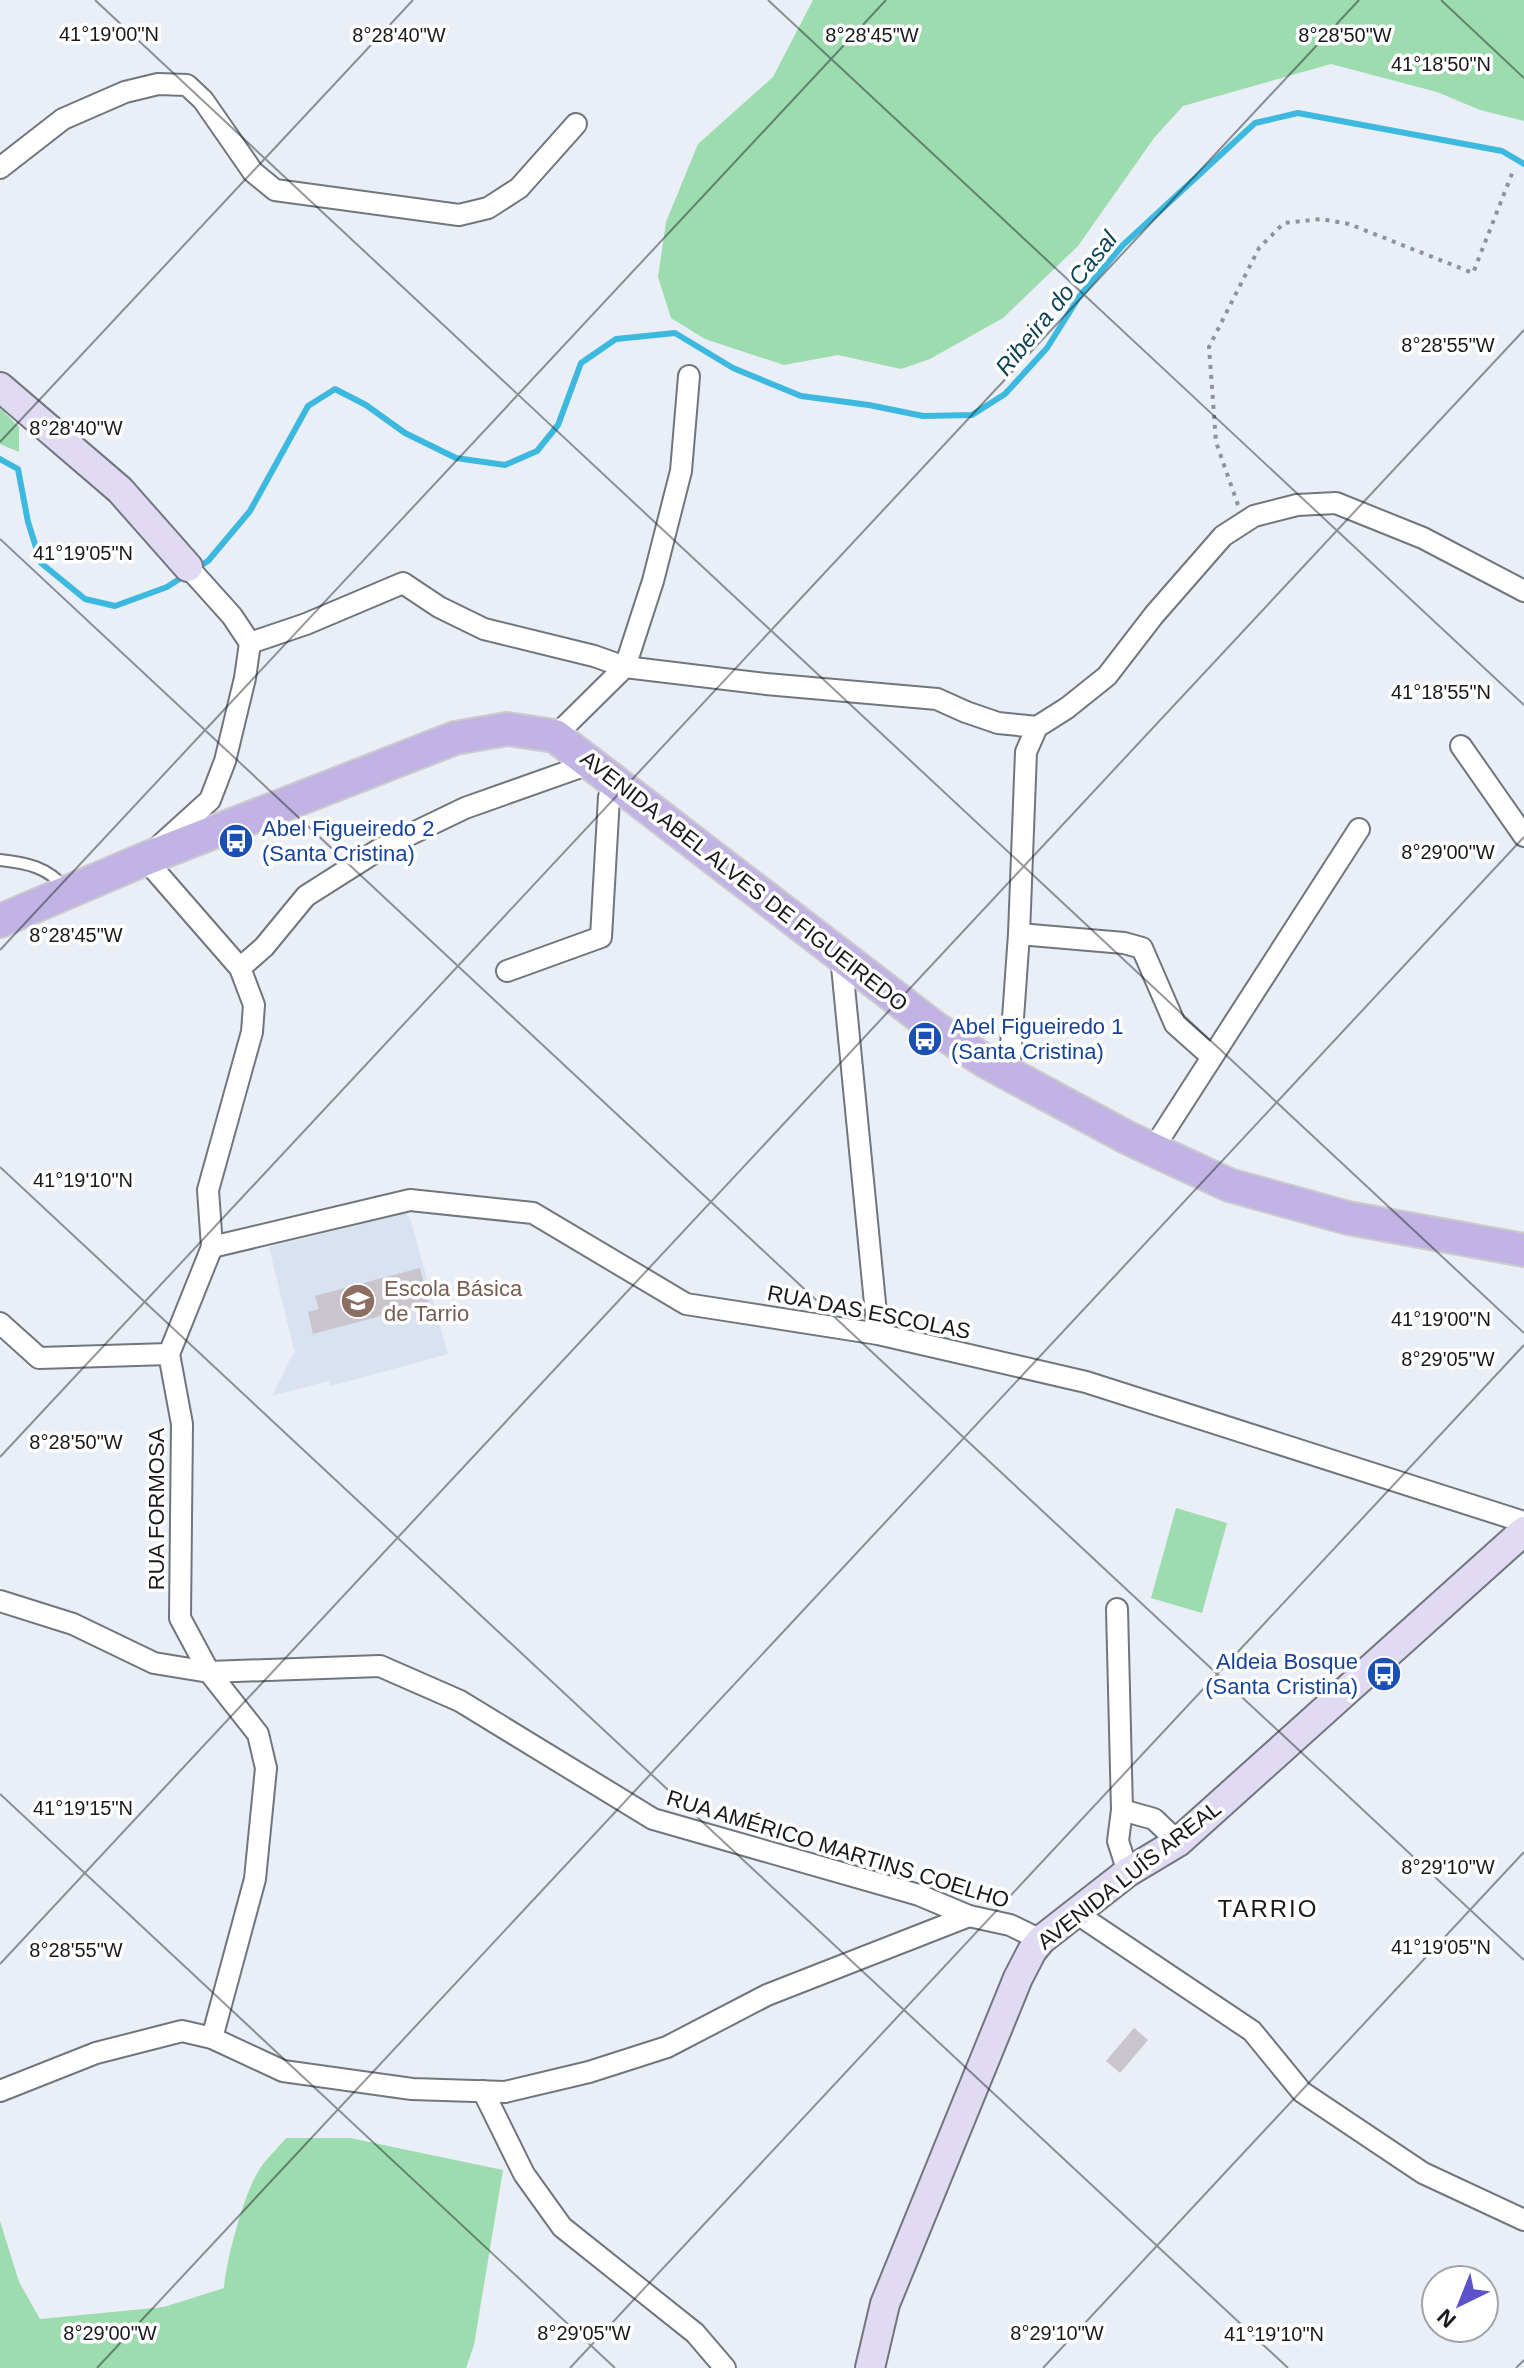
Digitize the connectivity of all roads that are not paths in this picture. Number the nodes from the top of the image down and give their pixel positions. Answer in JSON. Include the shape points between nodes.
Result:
{"nodes":[{"id":1,"x":576,"y":124,"type":"dead end"},
{"id":2,"x":0,"y":168,"type":"edge"},
{"id":3,"x":689,"y":376,"type":"dead end"},
{"id":4,"x":0,"y":387,"type":"edge"},
{"id":5,"x":193,"y":573,"type":"joint"},
{"id":6,"x":1524,"y":591,"type":"edge"},
{"id":7,"x":250,"y":643,"type":"junction"},
{"id":8,"x":625,"y":667,"type":"junction"},
{"id":9,"x":1037,"y":727,"type":"junction"},
{"id":10,"x":555,"y":736,"type":"junction"},
{"id":11,"x":1461,"y":746,"type":"dead end"},
{"id":12,"x":592,"y":763,"type":"junction"},
{"id":13,"x":619,"y":784,"type":"junction"},
{"id":14,"x":1359,"y":829,"type":"dead end"},
{"id":15,"x":1524,"y":836,"type":"edge"},
{"id":16,"x":145,"y":859,"type":"junction"},
{"id":17,"x":0,"y":860,"type":"edge"},
{"id":18,"x":67,"y":890,"type":"junction"},
{"id":19,"x":0,"y":921,"type":"edge"},
{"id":20,"x":1019,"y":934,"type":"junction"},
{"id":21,"x":841,"y":956,"type":"junction"},
{"id":22,"x":240,"y":968,"type":"junction"},
{"id":23,"x":507,"y":971,"type":"dead end"},
{"id":24,"x":1212,"y":1057,"type":"junction"},
{"id":25,"x":1009,"y":1074,"type":"junction"},
{"id":26,"x":1153,"y":1149,"type":"junction"},
{"id":27,"x":212,"y":1247,"type":"junction"},
{"id":28,"x":1524,"y":1250,"type":"edge"},
{"id":29,"x":0,"y":1323,"type":"edge"},
{"id":30,"x":878,"y":1334,"type":"junction"},
{"id":31,"x":169,"y":1354,"type":"junction"},
{"id":32,"x":1524,"y":1522,"type":"edge"},
{"id":33,"x":1524,"y":1531,"type":"edge"},
{"id":34,"x":0,"y":1601,"type":"edge"},
{"id":35,"x":1117,"y":1609,"type":"dead end"},
{"id":36,"x":209,"y":1672,"type":"junction"},
{"id":37,"x":1122,"y":1810,"type":"junction"},
{"id":38,"x":1178,"y":1842,"type":"junction"},
{"id":39,"x":1128,"y":1872,"type":"junction"},
{"id":40,"x":1076,"y":1913,"type":"junction"},
{"id":41,"x":969,"y":1916,"type":"junction"},
{"id":42,"x":1041,"y":1940,"type":"junction"},
{"id":43,"x":212,"y":2038,"type":"junction"},
{"id":44,"x":0,"y":2091,"type":"edge"},
{"id":45,"x":483,"y":2091,"type":"junction"},
{"id":46,"x":1524,"y":2220,"type":"edge"},
{"id":47,"x":725,"y":2368,"type":"edge"},
{"id":48,"x":870,"y":2368,"type":"edge"}],
"edges":[{"from":1,"to":2,"type":"street","via":[[519,188],[488,208],[459,215],[275,190],[253,172],[187,85],[158,84],[125,92],[63,119]]},
{"from":3,"to":8,"type":"street","via":[[681,471]]},
{"from":4,"to":5,"type":"street","via":[[120,490]]},
{"from":5,"to":7,"type":"street"},
{"from":6,"to":9,"type":"street","via":[[1423,538],[1336,503],[1297,505],[1254,516],[1223,536],[1107,676]]},
{"from":7,"to":8,"type":"street","via":[[403,583],[484,629]]},
{"from":7,"to":16,"type":"street","via":[[225,761],[210,800]]},
{"from":8,"to":9,"type":"street","via":[[937,699],[998,723]]},
{"from":8,"to":10,"type":"street"},
{"from":9,"to":20,"type":"street","via":[[1026,752]]},
{"from":10,"to":12,"type":"main road","name":"AVENIDA ABEL ALVES DE FIGUEIREDO"},
{"from":10,"to":16,"type":"main road","name":"AVENIDA ABEL ALVES DE FIGUEIREDO","via":[[507,729],[455,738]]},
{"from":11,"to":15,"type":"street"},
{"from":12,"to":13,"type":"main road","name":"AVENIDA ABEL ALVES DE FIGUEIREDO"},
{"from":12,"to":22,"type":"street","via":[[465,808],[380,849],[306,896]]},
{"from":13,"to":21,"type":"main road","name":"AVENIDA ABEL ALVES DE FIGUEIREDO"},
{"from":13,"to":23,"type":"street","via":[[609,797],[601,937]]},
{"from":14,"to":24,"type":"street"},
{"from":16,"to":18,"type":"main road","name":"AVENIDA ABEL ALVES DE FIGUEIREDO"},
{"from":16,"to":22,"type":"street"},
{"from":17,"to":18,"type":"lane","via":[[45,870]]},
{"from":18,"to":19,"type":"main road","name":"AVENIDA ABEL ALVES DE FIGUEIREDO"},
{"from":20,"to":24,"type":"street","via":[[1142,948],[1175,1024]]},
{"from":20,"to":25,"type":"street"},
{"from":21,"to":25,"type":"main road","name":"AVENIDA ABEL ALVES DE FIGUEIREDO","via":[[935,1028]]},
{"from":21,"to":30,"type":"street"},
{"from":22,"to":27,"type":"street","via":[[254,1005],[252,1032],[208,1190]]},
{"from":24,"to":26,"type":"street"},
{"from":25,"to":26,"type":"main road","name":"AVENIDA ABEL ALVES DE FIGUEIREDO"},
{"from":26,"to":28,"type":"main road","name":"AVENIDA ABEL ALVES DE FIGUEIREDO","via":[[1229,1185],[1333,1214]]},
{"from":27,"to":30,"type":"street","name":"RUA DAS ESCOLAS","via":[[410,1200],[533,1213],[686,1304]]},
{"from":27,"to":31,"type":"street"},
{"from":29,"to":31,"type":"street","via":[[39,1358]]},
{"from":30,"to":32,"type":"street","name":"RUA DAS ESCOLAS","via":[[1086,1382]]},
{"from":31,"to":36,"type":"street","name":"RUA FORMOSA","via":[[182,1424],[180,1618]]},
{"from":33,"to":38,"type":"street","name":"AVENIDA LUÍS AREAL"},
{"from":34,"to":36,"type":"street","name":"RUA AMÉRICO MARTINS COELHO","via":[[73,1624],[154,1663]]},
{"from":35,"to":37,"type":"street"},
{"from":36,"to":41,"type":"street","name":"RUA AMÉRICO MARTINS COELHO","via":[[380,1666],[460,1701],[653,1819],[919,1895]]},
{"from":36,"to":43,"type":"street","name":"RUA FORMOSA","via":[[258,1734],[266,1768],[255,1879]]},
{"from":37,"to":38,"type":"street","via":[[1154,1819]]},
{"from":37,"to":39,"type":"street","via":[[1118,1841]]},
{"from":38,"to":39,"type":"street","name":"AVENIDA LUÍS AREAL"},
{"from":39,"to":40,"type":"street","name":"AVENIDA LUÍS AREAL"},
{"from":40,"to":42,"type":"street","name":"AVENIDA LUÍS AREAL"},
{"from":40,"to":46,"type":"street","via":[[1252,2031],[1302,2092],[1423,2173]]},
{"from":41,"to":42,"type":"street","name":"RUA AMÉRICO MARTINS COELHO","via":[[1010,1925]]},
{"from":41,"to":45,"type":"street","via":[[767,1995],[667,2047],[561,2079],[505,2092]]},
{"from":42,"to":48,"type":"street","name":"AVENIDA LUÍS AREAL","via":[[1018,1978],[885,2304]]},
{"from":43,"to":44,"type":"street","via":[[182,2031],[96,2053]]},
{"from":43,"to":45,"type":"street","via":[[283,2071],[412,2089]]},
{"from":45,"to":47,"type":"street","via":[[524,2174],[562,2227],[695,2333]]}]}
